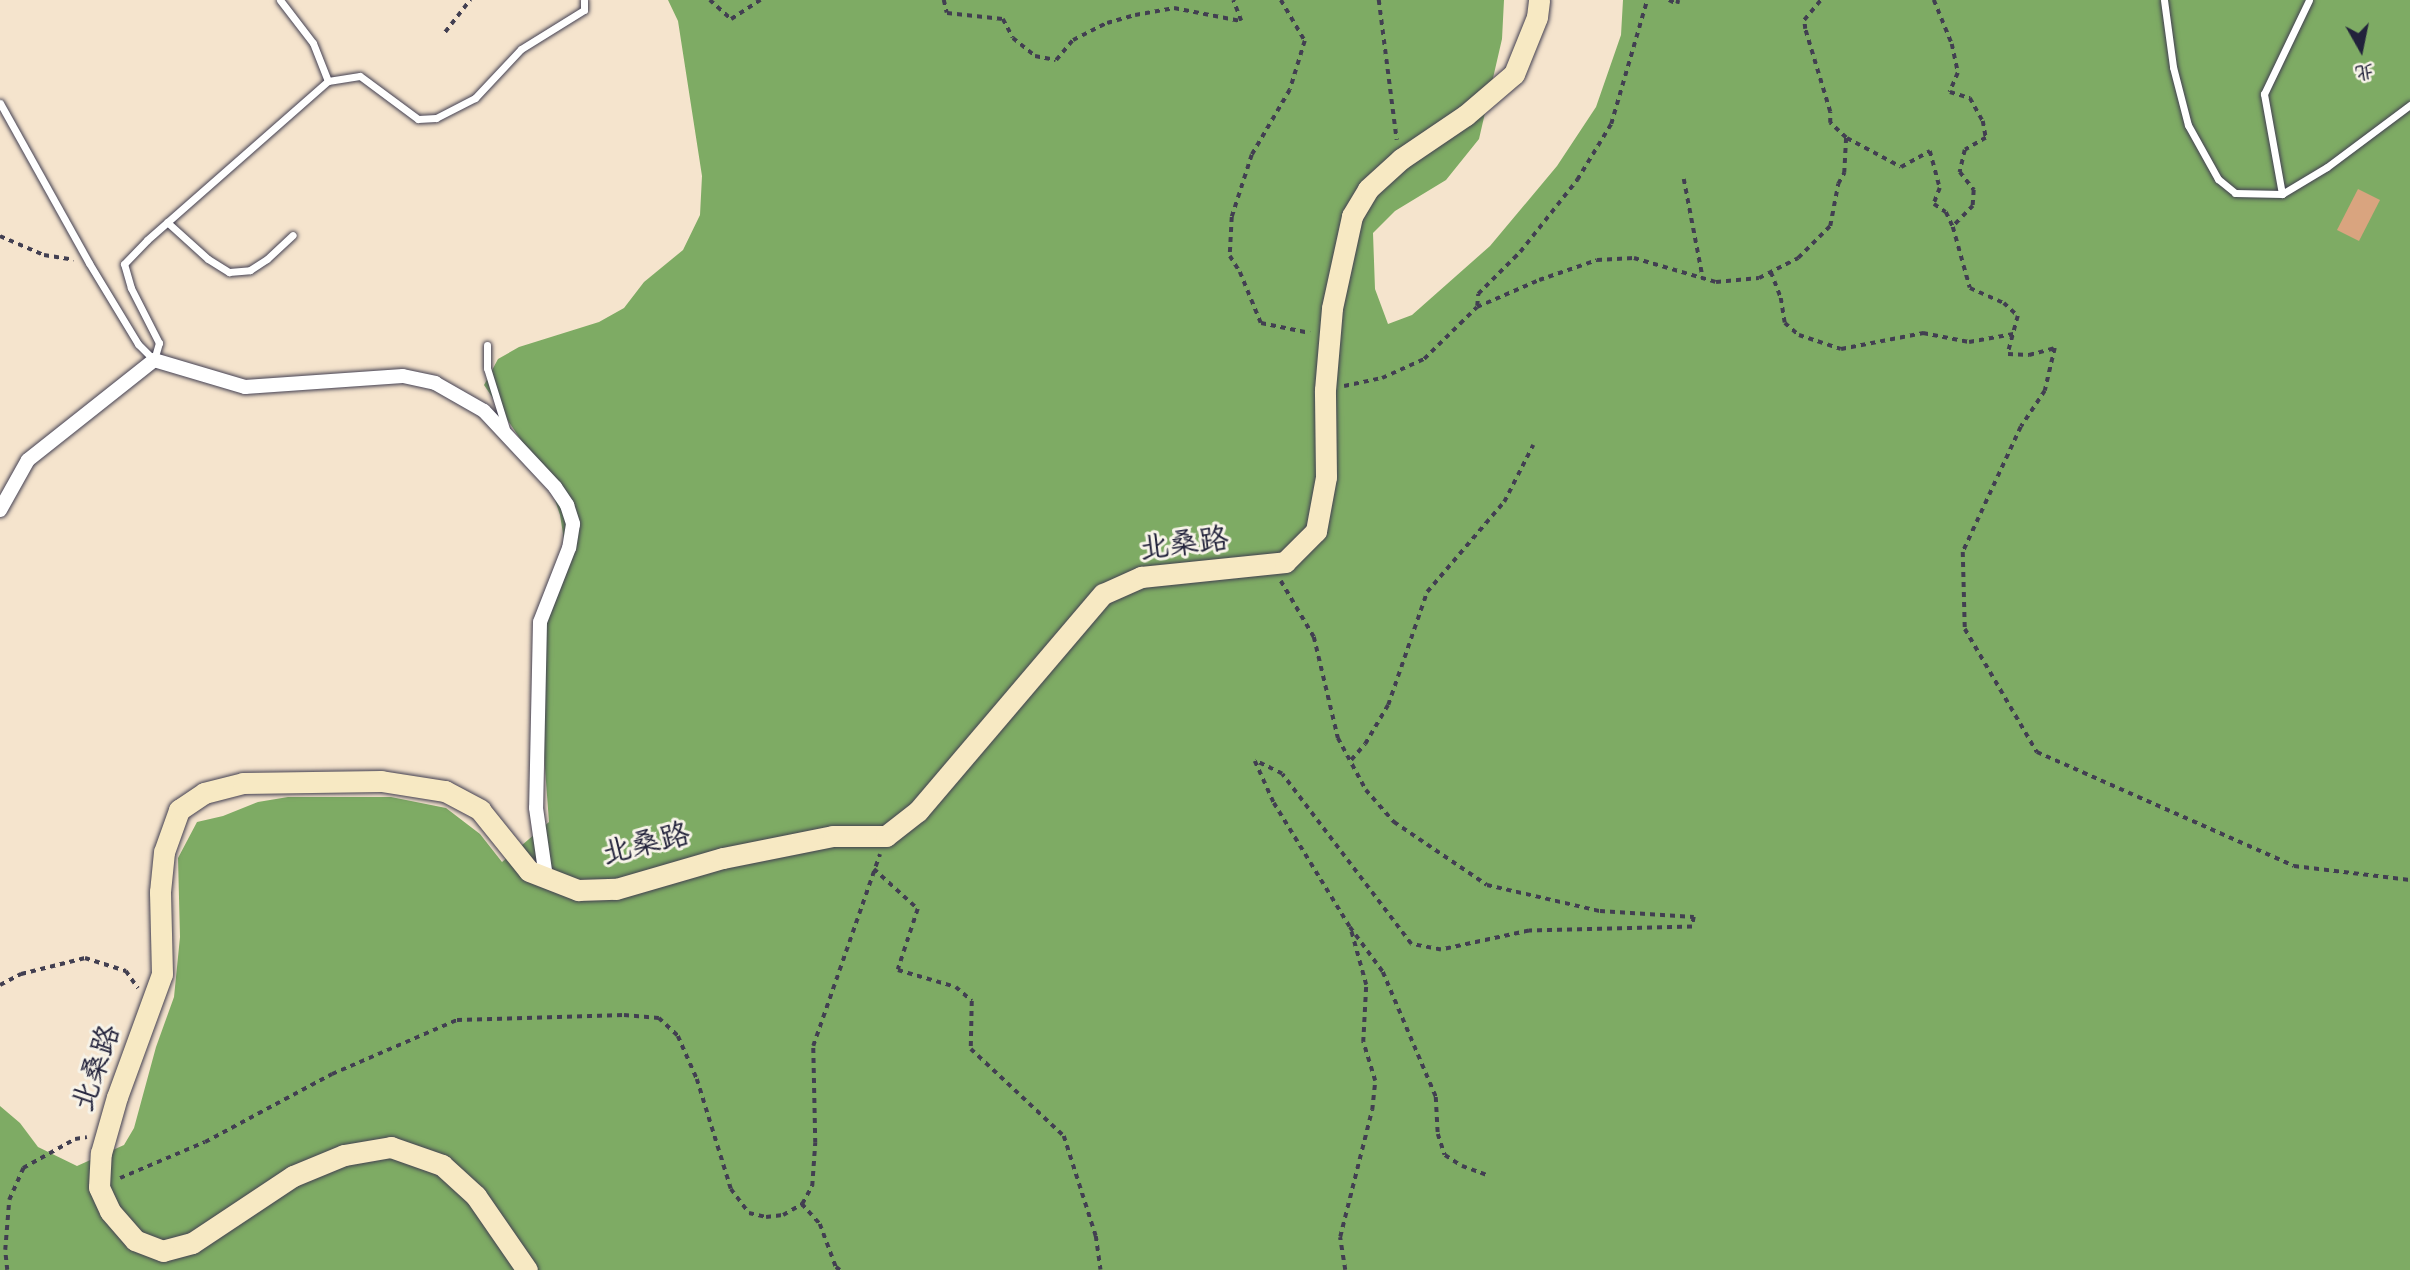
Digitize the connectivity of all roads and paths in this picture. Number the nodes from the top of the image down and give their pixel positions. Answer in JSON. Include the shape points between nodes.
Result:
{"nodes":[{"id":1,"x":280,"y":0,"type":"edge"},
{"id":2,"x":470,"y":0,"type":"edge"},
{"id":3,"x":584,"y":0,"type":"edge"},
{"id":4,"x":710,"y":0,"type":"edge"},
{"id":5,"x":760,"y":0,"type":"edge"},
{"id":6,"x":944,"y":0,"type":"edge"},
{"id":7,"x":1233,"y":0,"type":"edge"},
{"id":8,"x":1281,"y":0,"type":"edge"},
{"id":9,"x":1379,"y":0,"type":"edge"},
{"id":10,"x":1539,"y":0,"type":"edge"},
{"id":11,"x":1647,"y":0,"type":"edge"},
{"id":12,"x":1669,"y":0,"type":"edge"},
{"id":13,"x":1678,"y":0,"type":"edge"},
{"id":14,"x":1821,"y":0,"type":"edge"},
{"id":15,"x":1934,"y":0,"type":"edge"},
{"id":16,"x":2164,"y":0,"type":"edge"},
{"id":17,"x":2308,"y":0,"type":"edge"},
{"id":18,"x":446,"y":32,"type":"dead end"},
{"id":19,"x":328,"y":81,"type":"junction"},
{"id":20,"x":0,"y":103,"type":"edge"},
{"id":21,"x":2410,"y":104,"type":"edge"},
{"id":22,"x":1846,"y":138,"type":"junction"},
{"id":23,"x":1401,"y":159,"type":"junction"},
{"id":24,"x":1684,"y":179,"type":"dead end"},
{"id":25,"x":2282,"y":194,"type":"junction"},
{"id":26,"x":167,"y":222,"type":"junction"},
{"id":27,"x":1953,"y":227,"type":"junction"},
{"id":28,"x":293,"y":235,"type":"dead end"},
{"id":29,"x":0,"y":236,"type":"edge"},
{"id":30,"x":89,"y":263,"type":"junction"},
{"id":31,"x":1771,"y":272,"type":"junction"},
{"id":32,"x":1703,"y":279,"type":"junction"},
{"id":33,"x":1477,"y":307,"type":"junction"},
{"id":34,"x":2012,"y":334,"type":"junction"},
{"id":35,"x":1329,"y":337,"type":"junction"},
{"id":36,"x":487,"y":345,"type":"dead end"},
{"id":37,"x":154,"y":360,"type":"junction"},
{"id":38,"x":1325,"y":390,"type":"junction"},
{"id":39,"x":508,"y":437,"type":"junction"},
{"id":40,"x":1533,"y":445,"type":"dead end"},
{"id":41,"x":0,"y":510,"type":"edge"},
{"id":42,"x":1285,"y":562,"type":"junction"},
{"id":43,"x":1350,"y":761,"type":"junction"},
{"id":44,"x":886,"y":836,"type":"junction"},
{"id":45,"x":874,"y":869,"type":"junction"},
{"id":46,"x":546,"y":877,"type":"junction"},
{"id":47,"x":2410,"y":880,"type":"edge"},
{"id":48,"x":1350,"y":927,"type":"junction"},
{"id":49,"x":0,"y":985,"type":"edge"},
{"id":50,"x":151,"y":1007,"type":"junction"},
{"id":51,"x":107,"y":1133,"type":"junction"},
{"id":52,"x":1487,"y":1175,"type":"dead end"},
{"id":53,"x":99,"y":1188,"type":"junction"},
{"id":54,"x":802,"y":1204,"type":"junction"},
{"id":55,"x":7,"y":1270,"type":"edge"},
{"id":56,"x":527,"y":1270,"type":"edge"},
{"id":57,"x":840,"y":1270,"type":"edge"},
{"id":58,"x":1101,"y":1270,"type":"edge"},
{"id":59,"x":1345,"y":1270,"type":"edge"}],
"edges":[{"from":1,"to":19,"type":"lane","via":[[313,43]]},
{"from":2,"to":18,"type":"path"},
{"from":3,"to":19,"type":"lane","via":[[584,10],[521,49],[475,97],[436,118],[418,119],[360,76]]},
{"from":4,"to":5,"type":"path","via":[[731,19]]},
{"from":6,"to":7,"type":"path","via":[[947,13],[1003,19],[1013,38],[1035,56],[1056,60],[1073,40],[1135,15],[1174,9],[1241,21]]},
{"from":8,"to":35,"type":"path","via":[[1304,41],[1290,90],[1252,155],[1232,217],[1230,256],[1261,323]]},
{"from":9,"to":23,"type":"path"},
{"from":10,"to":23,"type":"street","via":[[1537,17],[1514,74],[1466,115]]},
{"from":11,"to":33,"type":"path","via":[[1611,124],[1577,180],[1520,252],[1478,294]]},
{"from":12,"to":13,"type":"path","via":[[1677,4]]},
{"from":14,"to":22,"type":"path","via":[[1804,20],[1805,29],[1830,123]]},
{"from":15,"to":27,"type":"path","via":[[1958,73],[1950,92],[1970,98],[1983,121],[1986,138],[1965,150],[1960,172],[1974,190],[1973,206]]},
{"from":16,"to":25,"type":"lane","via":[[2173,66],[2188,125],[2218,179],[2235,192]]},
{"from":17,"to":25,"type":"lane","via":[[2264,94]]},
{"from":19,"to":26,"type":"lane"},
{"from":20,"to":30,"type":"lane"},
{"from":21,"to":25,"type":"lane","via":[[2327,167]]},
{"from":22,"to":27,"type":"path","via":[[1901,167],[1930,150],[1940,188],[1934,204],[1946,212]]},
{"from":22,"to":31,"type":"path","via":[[1844,173],[1829,226],[1798,258]]},
{"from":23,"to":35,"type":"street","via":[[1368,189],[1352,216]]},
{"from":24,"to":32,"type":"path"},
{"from":26,"to":28,"type":"lane","via":[[229,272],[250,270]]},
{"from":26,"to":37,"type":"lane","via":[[124,264],[159,343]]},
{"from":27,"to":34,"type":"path","via":[[1970,288],[2004,303],[2018,316]]},
{"from":29,"to":30,"type":"path","via":[[44,256]]},
{"from":30,"to":37,"type":"lane","via":[[138,344]]},
{"from":31,"to":32,"type":"path","via":[[1759,278]]},
{"from":31,"to":34,"type":"path","via":[[1785,323],[1799,335],[1841,349],[1923,333],[1969,342]]},
{"from":32,"to":33,"type":"path","via":[[1634,258],[1597,260]]},
{"from":33,"to":38,"type":"path","via":[[1424,359],[1381,378]]},
{"from":34,"to":47,"type":"path","via":[[2008,354],[2029,355],[2055,348],[2045,391],[2021,427],[1963,552],[1965,629],[2037,752],[2294,866]]},
{"from":35,"to":38,"type":"street"},
{"from":36,"to":39,"type":"lane","via":[[487,368]]},
{"from":37,"to":39,"type":"street","via":[[245,387],[403,376],[435,383],[484,411]]},
{"from":37,"to":41,"type":"street","via":[[28,460]]},
{"from":38,"to":42,"type":"street","via":[[1326,477],[1316,531]]},
{"from":39,"to":46,"type":"street","via":[[555,487],[573,524],[569,548],[540,622],[536,808]]},
{"from":40,"to":43,"type":"path","via":[[1504,502],[1426,592],[1388,705]]},
{"from":42,"to":43,"type":"path","via":[[1279,578],[1314,636],[1338,738]]},
{"from":42,"to":44,"type":"street","name":"北桑路","via":[[1141,577],[1103,594],[926,802]]},
{"from":43,"to":48,"type":"path","via":[[1366,790],[1394,822],[1487,886],[1601,911],[1694,917],[1692,927],[1529,931],[1441,950],[1410,944],[1282,774],[1255,761],[1274,803]]},
{"from":44,"to":45,"type":"path"},
{"from":44,"to":46,"type":"street","name":"北桑路","via":[[833,836],[723,858],[616,889],[578,890]]},
{"from":45,"to":54,"type":"path","via":[[813,1046],[815,1143],[812,1186]]},
{"from":45,"to":58,"type":"path","via":[[918,909],[898,970],[956,987],[972,1001],[971,1049],[1064,1136],[1096,1236]]},
{"from":46,"to":50,"type":"street","name":"北桑路","via":[[529,871],[480,810],[445,791],[381,781],[243,783],[204,793],[179,810],[164,852],[162,974]]},
{"from":48,"to":52,"type":"path","via":[[1383,972],[1424,1065],[1436,1097],[1437,1134],[1445,1155]]},
{"from":48,"to":59,"type":"path","via":[[1366,985],[1363,1042],[1374,1081],[1372,1110],[1340,1237]]},
{"from":49,"to":50,"type":"path","via":[[21,974],[85,958],[126,971]]},
{"from":50,"to":51,"type":"street","name":"北桑路"},
{"from":51,"to":53,"type":"street","name":"北桑路"},
{"from":51,"to":55,"type":"path","via":[[75,1139],[23,1168],[9,1200]]},
{"from":53,"to":54,"type":"path","via":[[205,1142],[332,1074],[457,1020],[624,1015],[659,1018],[678,1036],[697,1079],[731,1189],[749,1213],[775,1216]]},
{"from":53,"to":56,"type":"street","via":[[110,1211],[135,1240],[163,1251],[192,1243],[293,1176],[344,1154],[391,1146],[442,1165],[476,1196]]},
{"from":54,"to":57,"type":"path","via":[[820,1224]]}]}
